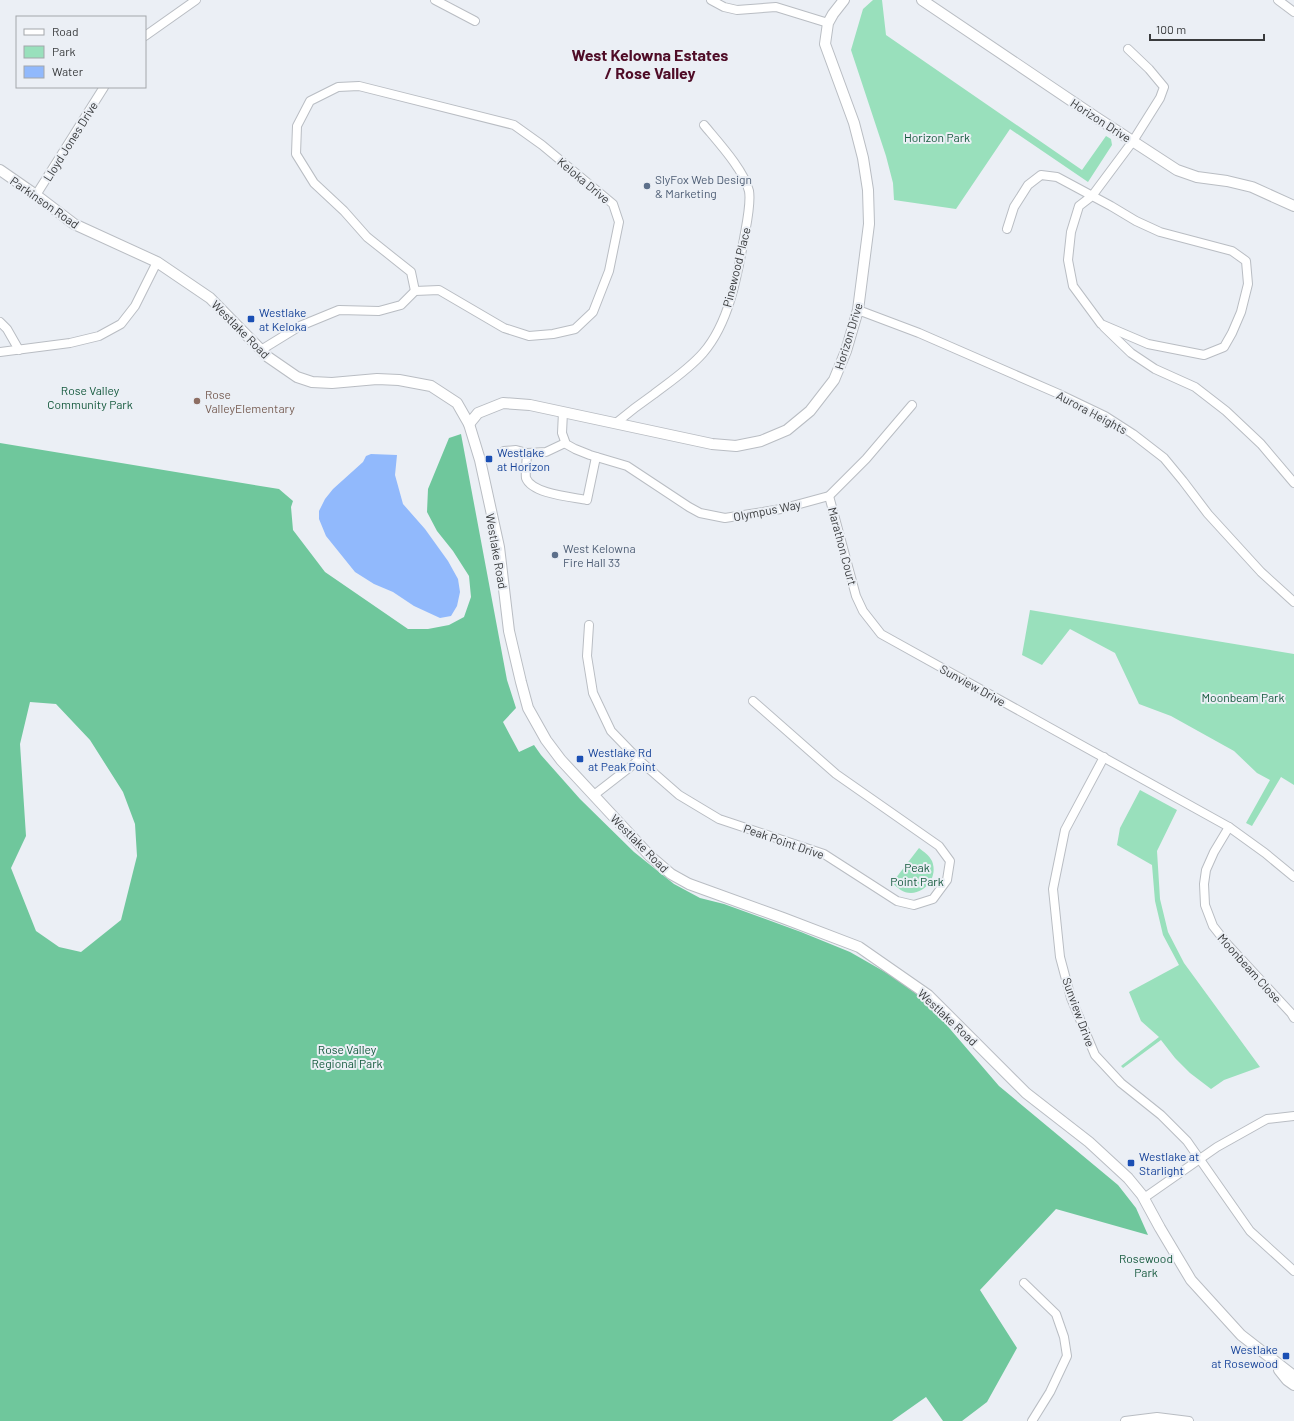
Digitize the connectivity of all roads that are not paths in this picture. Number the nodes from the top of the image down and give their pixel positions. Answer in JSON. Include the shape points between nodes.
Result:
{"nodes":[{"id":1,"x":196,"y":0,"type":"edge"},
{"id":2,"x":435,"y":0,"type":"edge"},
{"id":3,"x":711,"y":0,"type":"edge"},
{"id":4,"x":844,"y":0,"type":"edge"},
{"id":5,"x":922,"y":0,"type":"edge"},
{"id":6,"x":1278,"y":0,"type":"edge"},
{"id":7,"x":1294,"y":12,"type":"edge"},
{"id":8,"x":475,"y":21,"type":"dead end"},
{"id":9,"x":828,"y":23,"type":"junction"},
{"id":10,"x":146,"y":35,"type":"edge"},
{"id":11,"x":1128,"y":49,"type":"dead end"},
{"id":12,"x":103,"y":88,"type":"edge"},
{"id":13,"x":704,"y":126,"type":"dead end"},
{"id":14,"x":1133,"y":141,"type":"junction"},
{"id":15,"x":0,"y":170,"type":"edge"},
{"id":16,"x":36,"y":195,"type":"junction"},
{"id":17,"x":1092,"y":196,"type":"junction"},
{"id":18,"x":1294,"y":206,"type":"edge"},
{"id":19,"x":1007,"y":229,"type":"dead end"},
{"id":20,"x":157,"y":262,"type":"junction"},
{"id":21,"x":414,"y":291,"type":"junction"},
{"id":22,"x":858,"y":310,"type":"junction"},
{"id":23,"x":0,"y":322,"type":"edge"},
{"id":24,"x":1101,"y":324,"type":"junction"},
{"id":25,"x":18,"y":350,"type":"junction"},
{"id":26,"x":261,"y":350,"type":"junction"},
{"id":27,"x":0,"y":352,"type":"edge"},
{"id":28,"x":912,"y":405,"type":"dead end"},
{"id":29,"x":563,"y":412,"type":"junction"},
{"id":30,"x":470,"y":424,"type":"junction"},
{"id":31,"x":616,"y":424,"type":"junction"},
{"id":32,"x":565,"y":443,"type":"junction"},
{"id":33,"x":504,"y":451,"type":"dead end"},
{"id":34,"x":527,"y":453,"type":"junction"},
{"id":35,"x":596,"y":457,"type":"junction"},
{"id":36,"x":1294,"y":483,"type":"edge"},
{"id":37,"x":829,"y":496,"type":"junction"},
{"id":38,"x":856,"y":596,"type":"joint"},
{"id":39,"x":1294,"y":602,"type":"edge"},
{"id":40,"x":589,"y":625,"type":"dead end"},
{"id":41,"x":752,"y":701,"type":"dead end"},
{"id":42,"x":1104,"y":757,"type":"junction"},
{"id":43,"x":639,"y":760,"type":"junction"},
{"id":44,"x":594,"y":795,"type":"junction"},
{"id":45,"x":1229,"y":827,"type":"junction"},
{"id":46,"x":1294,"y":878,"type":"edge"},
{"id":47,"x":1294,"y":1018,"type":"edge"},
{"id":48,"x":1294,"y":1116,"type":"edge"},
{"id":49,"x":1200,"y":1159,"type":"junction"},
{"id":50,"x":1144,"y":1198,"type":"junction"},
{"id":51,"x":1294,"y":1271,"type":"edge"},
{"id":52,"x":1024,"y":1283,"type":"dead end"},
{"id":53,"x":1268,"y":1356,"type":"junction"},
{"id":54,"x":1294,"y":1376,"type":"edge"},
{"id":55,"x":1294,"y":1385,"type":"edge"},
{"id":56,"x":1032,"y":1421,"type":"edge"},
{"id":57,"x":1125,"y":1421,"type":"edge"},
{"id":58,"x":1189,"y":1421,"type":"edge"}],
"edges":[{"from":1,"to":10,"type":"street"},
{"from":2,"to":8,"type":"street"},
{"from":3,"to":9,"type":"street","via":[[737,10],[776,7]]},
{"from":4,"to":9,"type":"street","name":"Horizon Drive"},
{"from":5,"to":14,"type":"street","name":"Horizon Drive"},
{"from":6,"to":7,"type":"street"},
{"from":9,"to":22,"type":"street","name":"Horizon Drive","via":[[825,44],[854,123],[868,190],[868,224]]},
{"from":11,"to":14,"type":"street","via":[[1164,87],[1160,98]]},
{"from":12,"to":16,"type":"street","name":"Lloyd Jones Drive"},
{"from":13,"to":31,"type":"street","name":"Pinewood Place","via":[[722,147],[749,191],[749,216],[731,297],[720,327],[704,352],[686,370]]},
{"from":14,"to":17,"type":"street"},
{"from":14,"to":18,"type":"street","name":"Horizon Drive","via":[[1177,170],[1197,177],[1252,187]]},
{"from":15,"to":16,"type":"street","name":"Parkinson Road"},
{"from":16,"to":20,"type":"street","name":"Parkinson Road","via":[[74,224]]},
{"from":17,"to":19,"type":"street","via":[[1057,177],[1041,175],[1028,185],[1014,207]]},
{"from":17,"to":24,"type":"street","via":[[1080,206],[1071,232],[1068,260],[1073,286]]},
{"from":17,"to":24,"type":"street","via":[[1160,232],[1232,251],[1246,261],[1248,284],[1241,312],[1224,347],[1204,356],[1148,344]]},
{"from":20,"to":25,"type":"street","via":[[135,306],[121,324],[99,336]]},
{"from":20,"to":26,"type":"street","name":"Westlake Road","via":[[210,298]]},
{"from":21,"to":21,"type":"street","name":"Keloka Drive","via":[[411,272],[367,237],[314,183],[296,154],[297,126],[310,101],[338,87],[358,86],[514,125],[613,204],[619,222],[609,271],[593,312],[575,329],[529,336],[504,328],[439,290]]},
{"from":21,"to":26,"type":"street","via":[[401,305],[379,311],[339,310],[300,326]]},
{"from":22,"to":31,"type":"street","name":"Horizon Drive","via":[[834,380],[810,411],[787,430],[761,441],[736,446],[712,444]]},
{"from":22,"to":39,"type":"street","name":"Aurora Heights","via":[[920,333],[1052,391],[1105,416],[1133,434],[1164,458],[1208,514]]},
{"from":23,"to":25,"type":"street","via":[[7,328]]},
{"from":24,"to":36,"type":"street","via":[[1131,353],[1155,369],[1195,387],[1226,411],[1261,444]]},
{"from":25,"to":27,"type":"street"},
{"from":26,"to":30,"type":"street","name":"Westlake Road","via":[[297,377],[312,382],[377,379],[431,386],[457,404]]},
{"from":28,"to":37,"type":"street","name":"Olympus Way","via":[[866,459]]},
{"from":29,"to":30,"type":"street","name":"Horizon Drive","via":[[530,405],[503,403],[478,413]]},
{"from":29,"to":31,"type":"street","name":"Horizon Drive"},
{"from":29,"to":32,"type":"street","via":[[562,433]]},
{"from":30,"to":44,"type":"street","name":"Westlake Road","via":[[499,547],[509,631],[528,708],[557,755]]},
{"from":32,"to":34,"type":"street","via":[[546,452]]},
{"from":32,"to":35,"type":"street","name":"Olympus Way","via":[[575,450]]},
{"from":33,"to":34,"type":"street","via":[[516,450]]},
{"from":34,"to":35,"type":"street","via":[[526,478],[532,486],[544,492],[587,500]]},
{"from":35,"to":37,"type":"street","name":"Olympus Way","via":[[627,466],[689,508],[725,518],[781,509]]},
{"from":37,"to":38,"type":"street","name":"Marathon Court"},
{"from":38,"to":42,"type":"street","name":"Sunview Drive","via":[[881,634]]},
{"from":40,"to":43,"type":"street","name":"Peak Point Drive","via":[[587,656],[593,693],[611,731]]},
{"from":41,"to":43,"type":"street","name":"Peak Point Drive","via":[[836,774],[939,846],[950,860],[947,880],[933,898],[914,905],[896,900],[824,854],[719,819],[679,796]]},
{"from":42,"to":45,"type":"street","name":"Sunview Drive"},
{"from":42,"to":49,"type":"street","name":"Sunview Drive","via":[[1065,830],[1053,889],[1060,957],[1071,998],[1095,1055],[1121,1083],[1161,1115],[1187,1141]]},
{"from":43,"to":44,"type":"street"},
{"from":44,"to":50,"type":"street","name":"Westlake Road","via":[[650,856],[671,874],[689,884],[859,947],[928,995],[1026,1093],[1089,1142],[1128,1178]]},
{"from":45,"to":46,"type":"street","name":"Sunview Drive"},
{"from":45,"to":47,"type":"street","name":"Moonbeam Close","via":[[1206,870],[1205,905],[1213,926]]},
{"from":48,"to":49,"type":"street","via":[[1267,1119]]},
{"from":49,"to":50,"type":"street"},
{"from":49,"to":51,"type":"street","name":"Sunview Drive","via":[[1250,1231]]},
{"from":50,"to":53,"type":"street","name":"Westlake Road","via":[[1191,1280],[1241,1335]]},
{"from":52,"to":56,"type":"street","via":[[1056,1314],[1064,1336],[1066,1356],[1050,1392]]},
{"from":53,"to":54,"type":"street","name":"Westlake Road"},
{"from":53,"to":55,"type":"street"},
{"from":57,"to":58,"type":"street","via":[[1157,1417]]}]}
